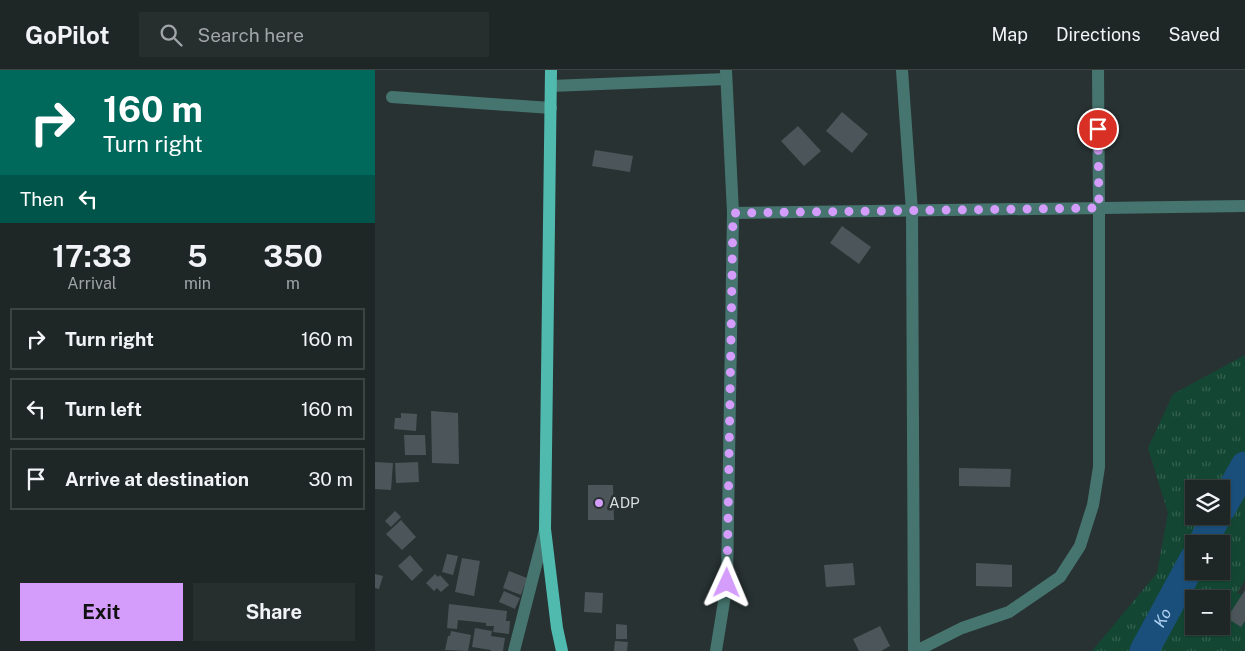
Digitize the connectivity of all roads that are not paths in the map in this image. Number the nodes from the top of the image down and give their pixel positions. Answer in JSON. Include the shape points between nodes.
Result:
{"nodes":[{"id":1,"x":551,"y":70,"type":"edge"},
{"id":2,"x":902,"y":70,"type":"edge"},
{"id":3,"x":1097,"y":70,"type":"edge"},
{"id":4,"x":726,"y":74,"type":"edge"},
{"id":5,"x":551,"y":86,"type":"junction"},
{"id":6,"x":392,"y":97,"type":"dead end"},
{"id":7,"x":551,"y":108,"type":"junction"},
{"id":8,"x":1245,"y":206,"type":"edge"},
{"id":9,"x":1099,"y":208,"type":"junction"},
{"id":10,"x":912,"y":211,"type":"junction"},
{"id":11,"x":733,"y":213,"type":"junction"},
{"id":12,"x":545,"y":529,"type":"junction"},
{"id":13,"x":514,"y":651,"type":"edge"},
{"id":14,"x":562,"y":651,"type":"edge"},
{"id":15,"x":716,"y":651,"type":"edge"},
{"id":16,"x":915,"y":651,"type":"edge"}],
"edges":[{"from":1,"to":5,"type":"main road"},
{"from":2,"to":10,"type":"street"},
{"from":3,"to":9,"type":"street"},
{"from":4,"to":5,"type":"street"},
{"from":4,"to":11,"type":"street"},
{"from":5,"to":7,"type":"main road"},
{"from":6,"to":7,"type":"street"},
{"from":7,"to":12,"type":"main road"},
{"from":8,"to":9,"type":"street"},
{"from":9,"to":10,"type":"street"},
{"from":9,"to":16,"type":"street","via":[[1099,467],[1093,505],[1080,546],[1060,577],[1009,612],[962,628]]},
{"from":10,"to":11,"type":"street"},
{"from":10,"to":16,"type":"street"},
{"from":11,"to":15,"type":"street","via":[[727,583]]},
{"from":12,"to":13,"type":"street"},
{"from":12,"to":14,"type":"main road"}]}
